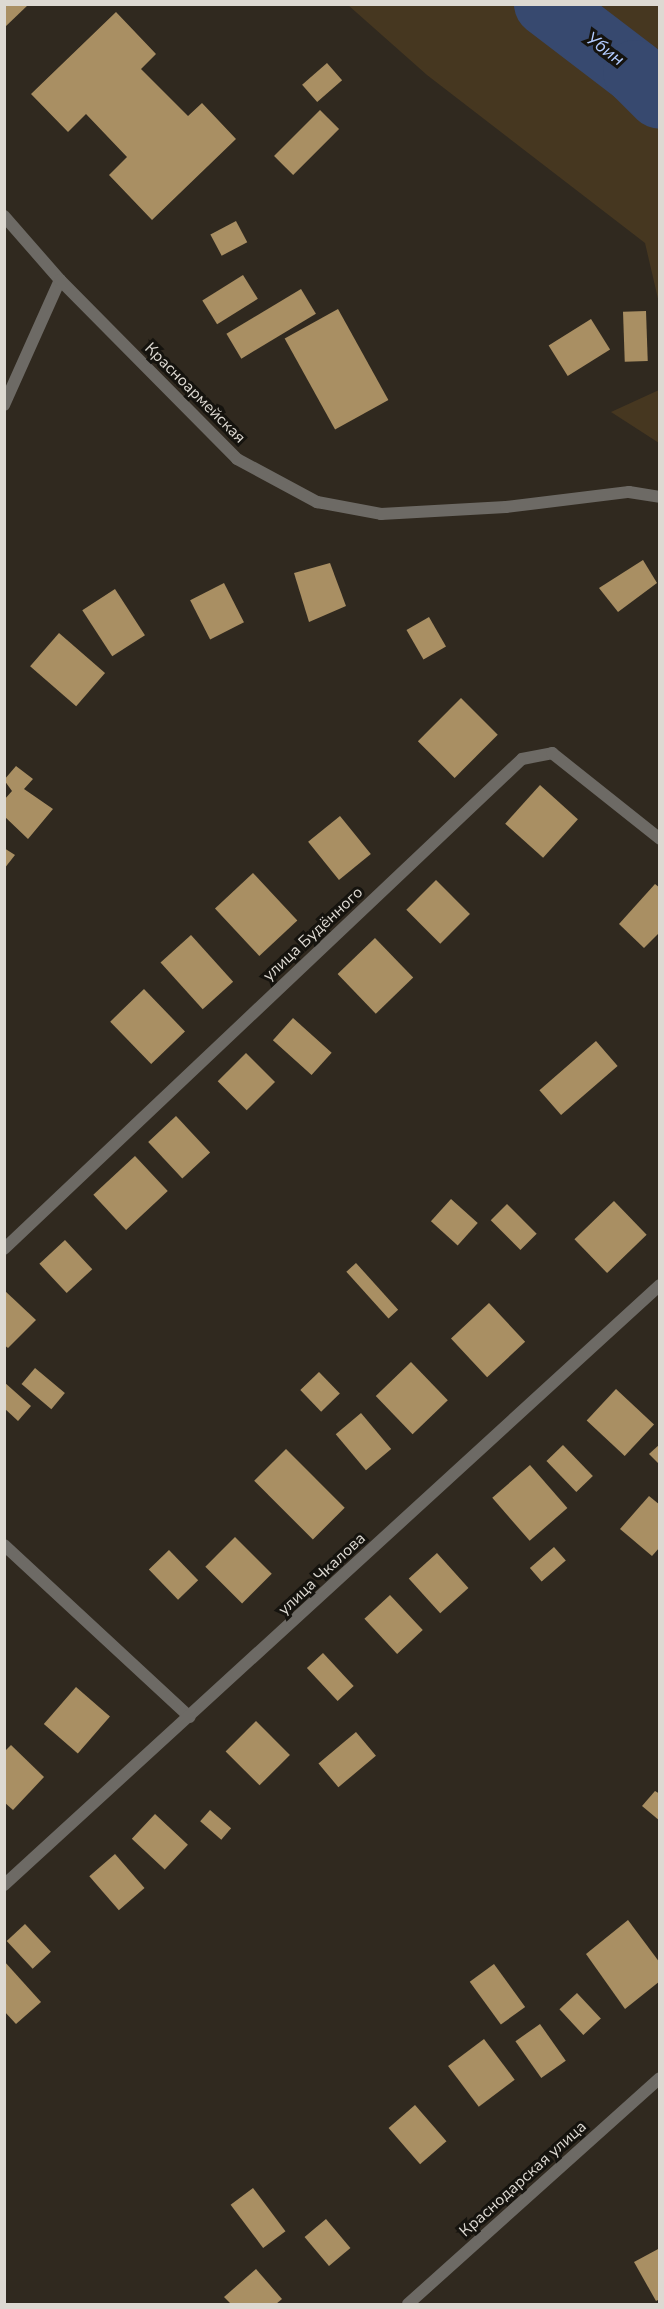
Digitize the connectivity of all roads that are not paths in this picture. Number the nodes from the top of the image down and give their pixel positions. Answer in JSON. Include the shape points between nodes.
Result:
{"nodes":[{"id":1,"x":4,"y":216,"type":"edge"},
{"id":2,"x":60,"y":280,"type":"junction"},
{"id":3,"x":4,"y":405,"type":"edge"},
{"id":4,"x":660,"y":497,"type":"edge"},
{"id":5,"x":660,"y":839,"type":"edge"},
{"id":6,"x":4,"y":1249,"type":"edge"},
{"id":7,"x":660,"y":1285,"type":"edge"},
{"id":8,"x":4,"y":1545,"type":"edge"},
{"id":9,"x":190,"y":1717,"type":"junction"},
{"id":10,"x":4,"y":1885,"type":"edge"},
{"id":11,"x":660,"y":2078,"type":"edge"},
{"id":12,"x":408,"y":2304,"type":"edge"}],
"edges":[{"from":1,"to":2,"type":"street","name":"Красноармейская"},
{"from":2,"to":3,"type":"street"},
{"from":2,"to":4,"type":"street","name":"Красноармейская","via":[[237,459],[316,502],[381,514],[506,507],[628,492]]},
{"from":5,"to":6,"type":"street","name":"улица Будённого","via":[[552,753],[522,759]]},
{"from":7,"to":9,"type":"street","name":"улица Чкалова"},
{"from":8,"to":9,"type":"street"},
{"from":9,"to":10,"type":"street","name":"улица Чкалова"},
{"from":11,"to":12,"type":"street","name":"Краснодарская улица"}]}
